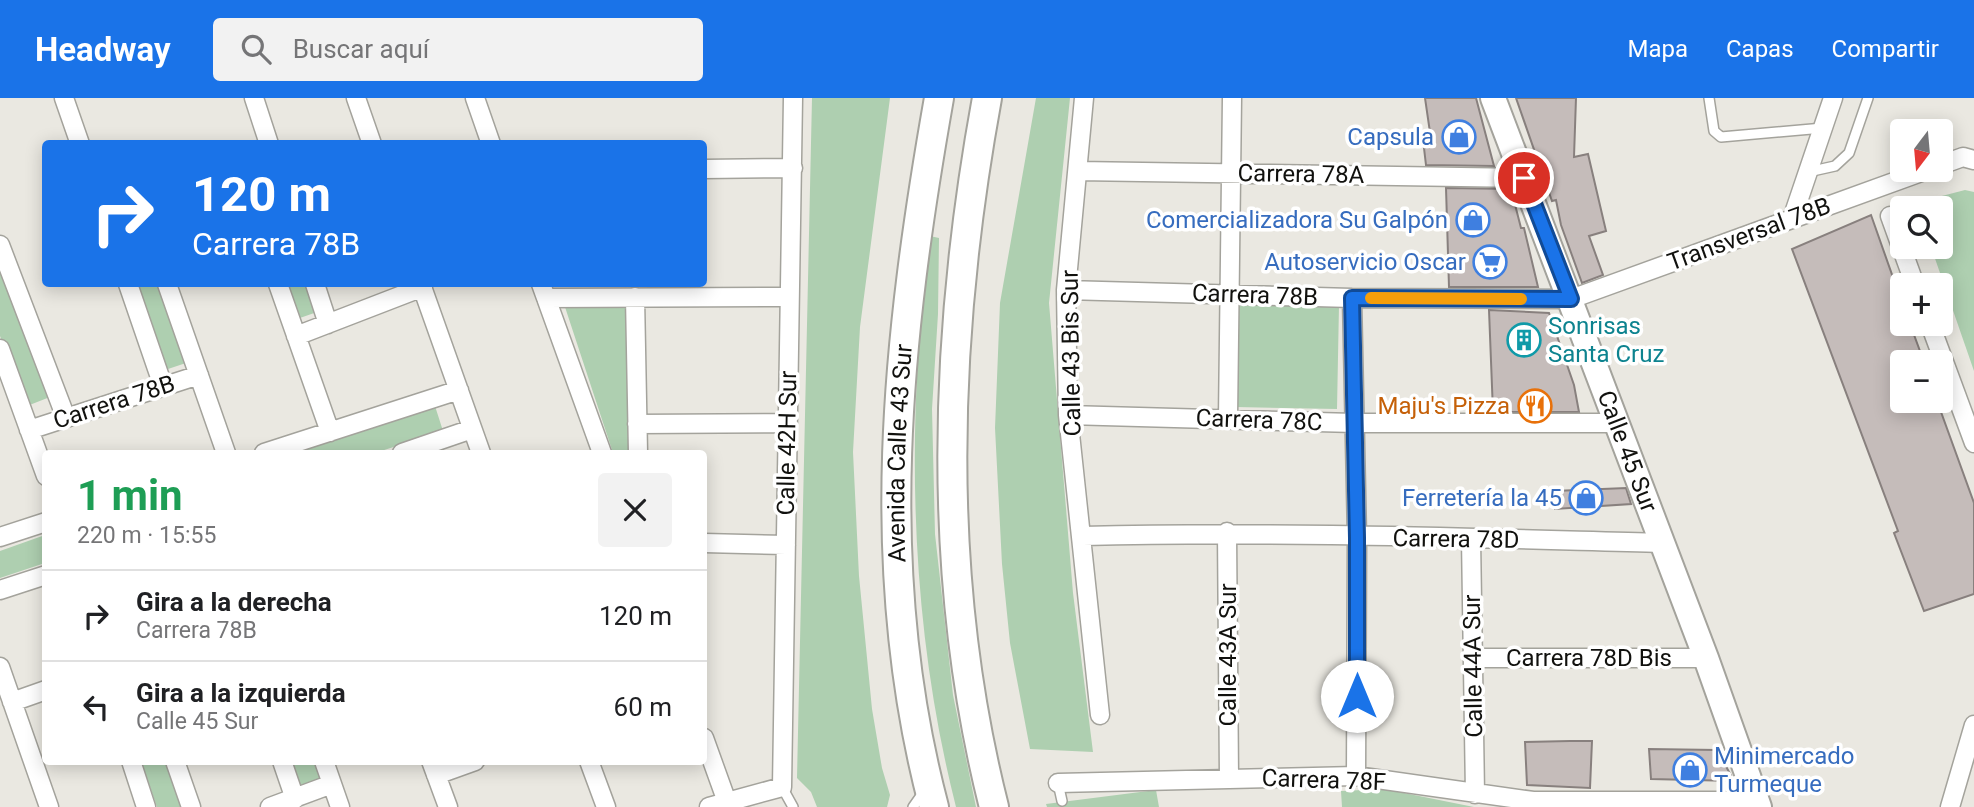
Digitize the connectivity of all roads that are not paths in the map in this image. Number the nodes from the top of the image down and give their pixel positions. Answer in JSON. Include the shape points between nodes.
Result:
{"nodes":[{"id":1,"x":64,"y":98,"type":"edge"},
{"id":2,"x":254,"y":98,"type":"edge"},
{"id":3,"x":356,"y":98,"type":"edge"},
{"id":4,"x":475,"y":98,"type":"edge"},
{"id":5,"x":793,"y":98,"type":"edge"},
{"id":6,"x":939,"y":98,"type":"edge"},
{"id":7,"x":987,"y":98,"type":"edge"},
{"id":8,"x":1084,"y":98,"type":"edge"},
{"id":9,"x":1232,"y":98,"type":"edge"},
{"id":10,"x":1493,"y":98,"type":"edge"},
{"id":11,"x":1709,"y":98,"type":"edge"},
{"id":12,"x":1833,"y":98,"type":"edge"},
{"id":13,"x":1868,"y":98,"type":"edge"},
{"id":14,"x":1823,"y":128,"type":"junction"},
{"id":15,"x":78,"y":140,"type":"edge"},
{"id":16,"x":267,"y":140,"type":"edge"},
{"id":17,"x":371,"y":140,"type":"edge"},
{"id":18,"x":490,"y":140,"type":"edge"},
{"id":19,"x":793,"y":168,"type":"junction"},
{"id":20,"x":707,"y":169,"type":"edge"},
{"id":21,"x":1077,"y":171,"type":"junction"},
{"id":22,"x":1808,"y":172,"type":"junction"},
{"id":23,"x":1231,"y":173,"type":"junction"},
{"id":24,"x":1524,"y":178,"type":"junction"},
{"id":25,"x":1894,"y":182,"type":"edge"},
{"id":26,"x":1792,"y":219,"type":"junction"},
{"id":27,"x":0,"y":245,"type":"edge"},
{"id":28,"x":129,"y":287,"type":"edge"},
{"id":29,"x":168,"y":287,"type":"edge"},
{"id":30,"x":279,"y":287,"type":"edge"},
{"id":31,"x":316,"y":287,"type":"edge"},
{"id":32,"x":420,"y":287,"type":"edge"},
{"id":33,"x":422,"y":287,"type":"edge"},
{"id":34,"x":1066,"y":290,"type":"junction"},
{"id":35,"x":544,"y":291,"type":"edge"},
{"id":36,"x":1230,"y":293,"type":"junction"},
{"id":37,"x":635,"y":297,"type":"junction"},
{"id":38,"x":789,"y":297,"type":"junction"},
{"id":39,"x":1352,"y":298,"type":"junction"},
{"id":40,"x":1571,"y":299,"type":"junction"},
{"id":41,"x":328,"y":324,"type":"junction"},
{"id":42,"x":296,"y":336,"type":"junction"},
{"id":43,"x":1934,"y":336,"type":"edge"},
{"id":44,"x":0,"y":349,"type":"edge"},
{"id":45,"x":198,"y":375,"type":"junction"},
{"id":46,"x":163,"y":386,"type":"junction"},
{"id":47,"x":459,"y":390,"type":"junction"},
{"id":48,"x":1068,"y":415,"type":"junction"},
{"id":49,"x":66,"y":418,"type":"junction"},
{"id":50,"x":1228,"y":418,"type":"junction"},
{"id":51,"x":1354,"y":423,"type":"junction"},
{"id":52,"x":1617,"y":423,"type":"junction"},
{"id":53,"x":638,"y":424,"type":"junction"},
{"id":54,"x":788,"y":424,"type":"junction"},
{"id":55,"x":472,"y":429,"type":"junction"},
{"id":56,"x":29,"y":430,"type":"junction"},
{"id":57,"x":330,"y":432,"type":"junction"},
{"id":58,"x":1974,"y":443,"type":"edge"},
{"id":59,"x":225,"y":450,"type":"edge"},
{"id":60,"x":273,"y":450,"type":"edge"},
{"id":61,"x":411,"y":450,"type":"edge"},
{"id":62,"x":480,"y":450,"type":"edge"},
{"id":63,"x":601,"y":450,"type":"edge"},
{"id":64,"x":638,"y":450,"type":"edge"},
{"id":65,"x":42,"y":465,"type":"edge"},
{"id":66,"x":42,"y":524,"type":"edge"},
{"id":67,"x":1227,"y":532,"type":"junction"},
{"id":68,"x":1083,"y":536,"type":"junction"},
{"id":69,"x":0,"y":537,"type":"edge"},
{"id":70,"x":1357,"y":538,"type":"junction"},
{"id":71,"x":1471,"y":538,"type":"junction"},
{"id":72,"x":707,"y":543,"type":"edge"},
{"id":73,"x":1662,"y":543,"type":"junction"},
{"id":74,"x":786,"y":544,"type":"junction"},
{"id":75,"x":42,"y":576,"type":"edge"},
{"id":76,"x":0,"y":590,"type":"edge"},
{"id":77,"x":1473,"y":658,"type":"junction"},
{"id":78,"x":1706,"y":658,"type":"junction"},
{"id":79,"x":0,"y":667,"type":"edge"},
{"id":80,"x":42,"y":691,"type":"edge"},
{"id":81,"x":12,"y":702,"type":"junction"},
{"id":82,"x":1100,"y":715,"type":"dead end"},
{"id":83,"x":1973,"y":730,"type":"edge"},
{"id":84,"x":707,"y":752,"type":"edge"},
{"id":85,"x":132,"y":765,"type":"edge"},
{"id":86,"x":176,"y":765,"type":"edge"},
{"id":87,"x":283,"y":765,"type":"edge"},
{"id":88,"x":325,"y":765,"type":"edge"},
{"id":89,"x":451,"y":765,"type":"edge"},
{"id":90,"x":590,"y":765,"type":"edge"},
{"id":91,"x":433,"y":768,"type":"edge"},
{"id":92,"x":1356,"y":776,"type":"junction"},
{"id":93,"x":1229,"y":779,"type":"junction"},
{"id":94,"x":332,"y":785,"type":"junction"},
{"id":95,"x":782,"y":787,"type":"junction"},
{"id":96,"x":1060,"y":792,"type":"dead end"},
{"id":97,"x":295,"y":799,"type":"junction"},
{"id":98,"x":1486,"y":799,"type":"edge"},
{"id":99,"x":925,"y":800,"type":"edge"},
{"id":100,"x":748,"y":802,"type":"edge"},
{"id":101,"x":1655,"y":804,"type":"edge"},
{"id":102,"x":1758,"y":804,"type":"edge"},
{"id":103,"x":718,"y":805,"type":"edge"},
{"id":104,"x":49,"y":807,"type":"edge"},
{"id":105,"x":146,"y":807,"type":"edge"},
{"id":106,"x":191,"y":807,"type":"edge"},
{"id":107,"x":270,"y":807,"type":"edge"},
{"id":108,"x":340,"y":807,"type":"edge"},
{"id":109,"x":448,"y":807,"type":"edge"},
{"id":110,"x":606,"y":807,"type":"edge"},
{"id":111,"x":793,"y":807,"type":"edge"},
{"id":112,"x":994,"y":807,"type":"edge"},
{"id":113,"x":1950,"y":807,"type":"edge"}],
"edges":[{"from":1,"to":15,"type":"street"},
{"from":2,"to":16,"type":"street"},
{"from":3,"to":17,"type":"street"},
{"from":4,"to":18,"type":"street"},
{"from":5,"to":19,"type":"street","name":"Calle 42H Sur"},
{"from":6,"to":99,"type":"main road","name":"Avenida Calle 43 Sur","via":[[907,308],[895,482],[902,637]]},
{"from":7,"to":112,"type":"main road","name":"Avenida Calle 43 Sur","via":[[966,224],[952,455],[962,650],[974,730]]},
{"from":8,"to":21,"type":"street","name":"Calle 43 Bis Sur"},
{"from":9,"to":23,"type":"street"},
{"from":10,"to":24,"type":"street","name":"Calle 45 Sur"},
{"from":11,"to":14,"type":"lane","via":[[1714,131],[1721,137]]},
{"from":12,"to":14,"type":"street"},
{"from":13,"to":22,"type":"lane","via":[[1849,153],[1835,166]]},
{"from":14,"to":22,"type":"street"},
{"from":19,"to":20,"type":"street"},
{"from":19,"to":38,"type":"street","name":"Calle 42H Sur"},
{"from":21,"to":23,"type":"street","name":"Carrera 78A"},
{"from":21,"to":34,"type":"street","name":"Calle 43 Bis Sur"},
{"from":22,"to":26,"type":"street"},
{"from":23,"to":24,"type":"street","name":"Carrera 78A"},
{"from":23,"to":36,"type":"street"},
{"from":24,"to":40,"type":"street","name":"Calle 45 Sur"},
{"from":25,"to":26,"type":"street","name":"Transversal 78B"},
{"from":26,"to":40,"type":"street","name":"Transversal 78B"},
{"from":27,"to":49,"type":"street"},
{"from":28,"to":46,"type":"street"},
{"from":29,"to":45,"type":"street"},
{"from":30,"to":42,"type":"street"},
{"from":31,"to":41,"type":"street"},
{"from":32,"to":41,"type":"street"},
{"from":33,"to":47,"type":"street"},
{"from":34,"to":36,"type":"street","name":"Carrera 78B"},
{"from":34,"to":48,"type":"street","name":"Calle 43 Bis Sur"},
{"from":35,"to":37,"type":"street"},
{"from":35,"to":63,"type":"street"},
{"from":36,"to":39,"type":"street","name":"Carrera 78B"},
{"from":36,"to":50,"type":"street"},
{"from":37,"to":38,"type":"street"},
{"from":37,"to":53,"type":"street"},
{"from":38,"to":54,"type":"street","name":"Calle 42H Sur"},
{"from":39,"to":40,"type":"street","name":"Carrera 78B"},
{"from":39,"to":51,"type":"street"},
{"from":40,"to":52,"type":"street","name":"Calle 45 Sur"},
{"from":41,"to":42,"type":"street"},
{"from":42,"to":57,"type":"street"},
{"from":43,"to":58,"type":"street"},
{"from":44,"to":56,"type":"street"},
{"from":45,"to":46,"type":"street","name":"Carrera 78B"},
{"from":45,"to":59,"type":"street"},
{"from":46,"to":49,"type":"street","name":"Carrera 78B"},
{"from":47,"to":55,"type":"street"},
{"from":47,"to":57,"type":"street"},
{"from":48,"to":50,"type":"street","name":"Carrera 78C"},
{"from":48,"to":68,"type":"street","name":"Calle 43 Bis Sur"},
{"from":49,"to":56,"type":"street","name":"Carrera 78B"},
{"from":50,"to":51,"type":"street","name":"Carrera 78C"},
{"from":51,"to":52,"type":"street","name":"Carrera 78C"},
{"from":51,"to":70,"type":"street"},
{"from":52,"to":73,"type":"street","name":"Calle 45 Sur"},
{"from":53,"to":54,"type":"street"},
{"from":53,"to":64,"type":"street"},
{"from":54,"to":74,"type":"street","name":"Calle 42H Sur"},
{"from":55,"to":61,"type":"street"},
{"from":55,"to":62,"type":"street"},
{"from":56,"to":65,"type":"street"},
{"from":57,"to":60,"type":"street"},
{"from":66,"to":69,"type":"street"},
{"from":67,"to":68,"type":"street","name":"Carrera 78D"},
{"from":67,"to":70,"type":"street","name":"Carrera 78D"},
{"from":67,"to":93,"type":"street","name":"Calle 43A Sur"},
{"from":68,"to":82,"type":"street","name":"Calle 43 Bis Sur"},
{"from":70,"to":71,"type":"street","name":"Carrera 78D"},
{"from":70,"to":92,"type":"street"},
{"from":71,"to":73,"type":"street","name":"Carrera 78D"},
{"from":71,"to":77,"type":"street","name":"Calle 44A Sur"},
{"from":72,"to":74,"type":"street"},
{"from":73,"to":78,"type":"street","name":"Calle 45 Sur"},
{"from":74,"to":95,"type":"street","name":"Calle 42H Sur"},
{"from":75,"to":76,"type":"street"},
{"from":77,"to":78,"type":"street","name":"Carrera 78D Bis"},
{"from":77,"to":98,"type":"street","name":"Calle 44A Sur"},
{"from":78,"to":102,"type":"street","name":"Calle 45 Sur"},
{"from":79,"to":81,"type":"street"},
{"from":80,"to":81,"type":"street"},
{"from":81,"to":104,"type":"street"},
{"from":83,"to":113,"type":"street"},
{"from":84,"to":103,"type":"street"},
{"from":85,"to":105,"type":"street"},
{"from":86,"to":106,"type":"street"},
{"from":87,"to":97,"type":"street"},
{"from":88,"to":94,"type":"street"},
{"from":89,"to":91,"type":"street"},
{"from":90,"to":110,"type":"street"},
{"from":91,"to":109,"type":"street"},
{"from":92,"to":93,"type":"street","name":"Carrera 78F"},
{"from":92,"to":98,"type":"street","name":"Carrera 78F"},
{"from":93,"to":96,"type":"street","name":"Carrera 78F"},
{"from":94,"to":97,"type":"street"},
{"from":94,"to":108,"type":"street"},
{"from":95,"to":100,"type":"street"},
{"from":95,"to":111,"type":"lane"},
{"from":97,"to":107,"type":"street"},
{"from":98,"to":101,"type":"street","name":"Carrera 78F"},
{"from":100,"to":103,"type":"street"},
{"from":101,"to":102,"type":"street","name":"Carrera 78F"}]}
